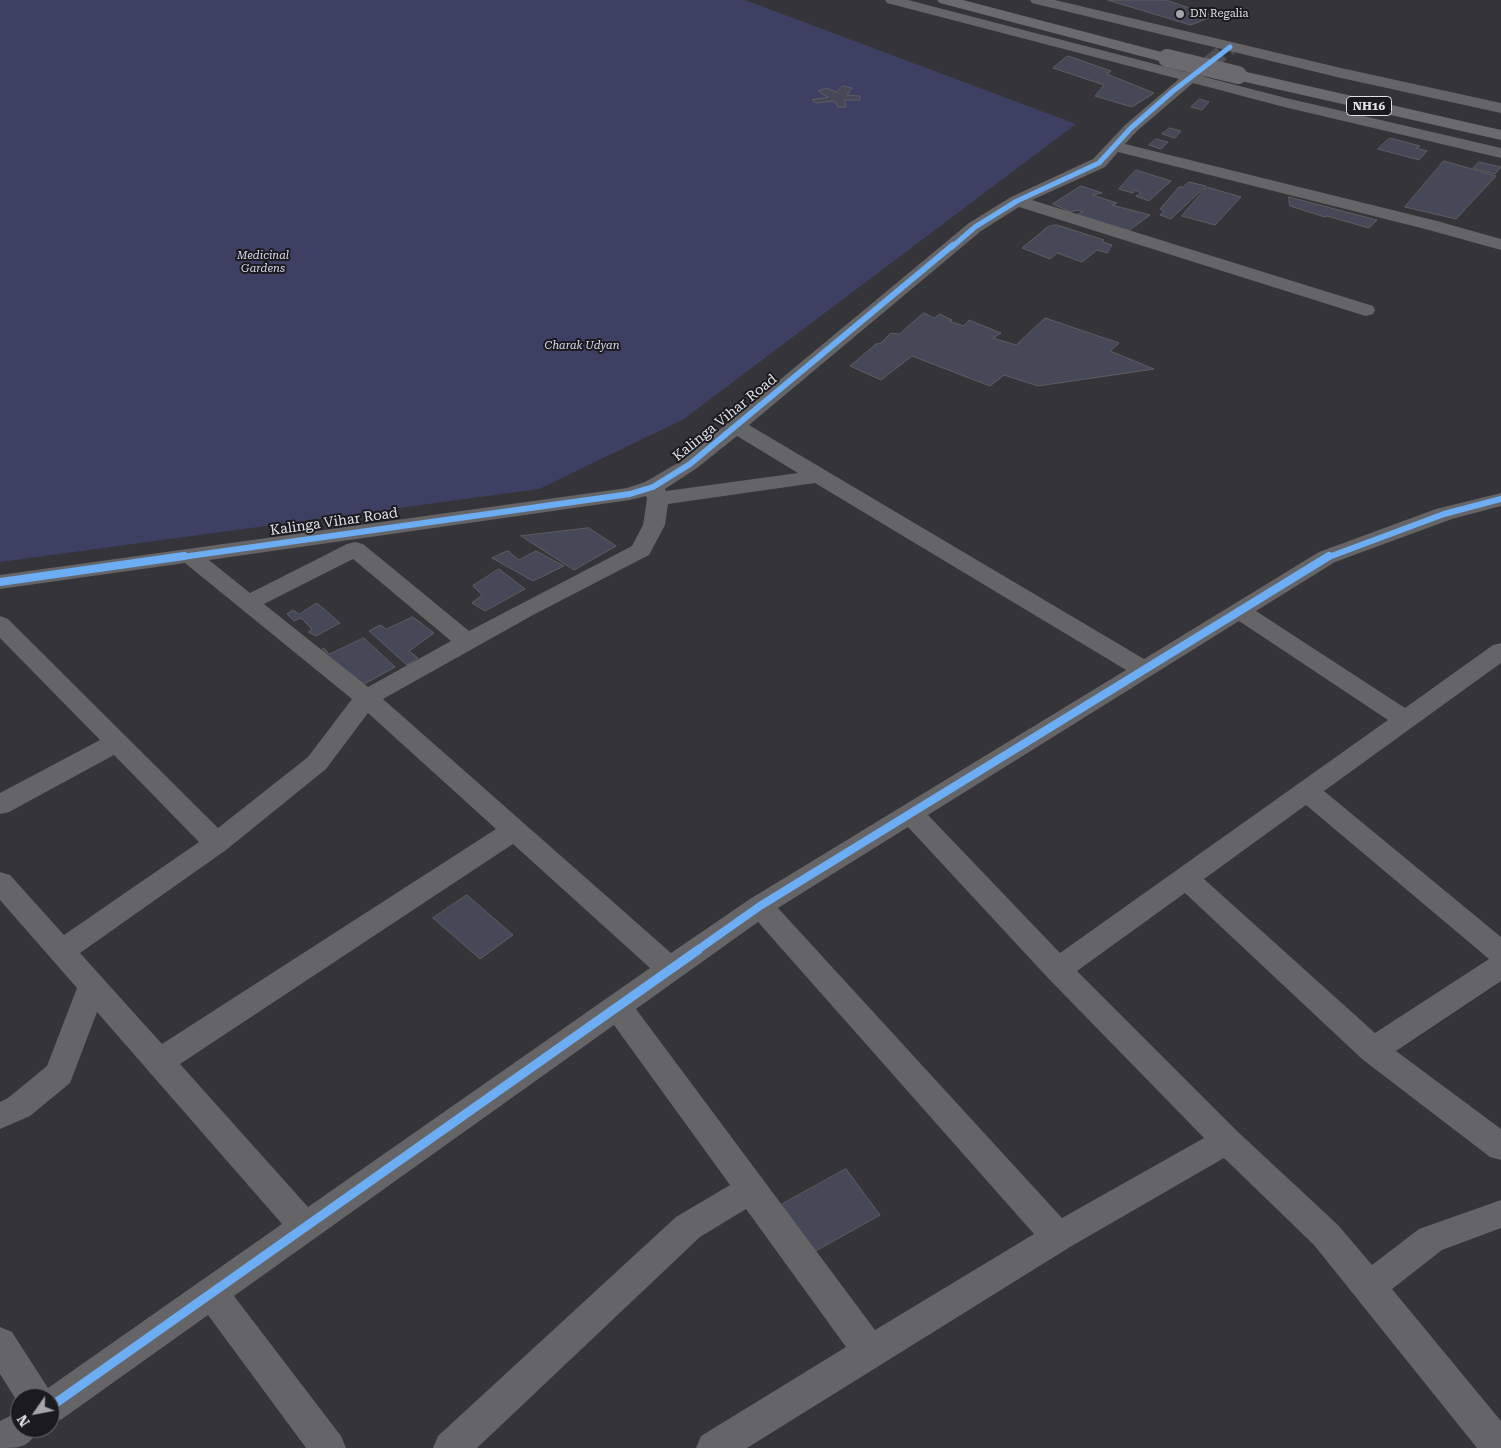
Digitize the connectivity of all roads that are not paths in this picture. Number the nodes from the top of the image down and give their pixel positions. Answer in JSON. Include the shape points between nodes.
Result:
{"nodes":[{"id":1,"x":892,"y":0,"type":"edge"},
{"id":2,"x":945,"y":0,"type":"edge"},
{"id":3,"x":980,"y":0,"type":"edge"},
{"id":4,"x":1036,"y":0,"type":"edge"},
{"id":5,"x":1172,"y":54,"type":"junction"},
{"id":6,"x":1243,"y":71,"type":"junction"},
{"id":7,"x":1190,"y":78,"type":"junction"},
{"id":8,"x":1501,"y":108,"type":"edge"},
{"id":9,"x":1501,"y":126,"type":"edge"},
{"id":10,"x":1501,"y":135,"type":"edge"},
{"id":11,"x":1114,"y":146,"type":"junction"},
{"id":12,"x":1501,"y":153,"type":"edge"},
{"id":13,"x":1017,"y":201,"type":"junction"},
{"id":14,"x":1501,"y":245,"type":"edge"},
{"id":15,"x":1366,"y":310,"type":"dead end"},
{"id":16,"x":735,"y":426,"type":"junction"},
{"id":17,"x":819,"y":476,"type":"junction"},
{"id":18,"x":655,"y":493,"type":"junction"},
{"id":19,"x":1501,"y":499,"type":"edge"},
{"id":20,"x":189,"y":555,"type":"junction"},
{"id":21,"x":0,"y":582,"type":"edge"},
{"id":22,"x":248,"y":603,"type":"junction"},
{"id":23,"x":1240,"y":611,"type":"junction"},
{"id":24,"x":0,"y":624,"type":"edge"},
{"id":25,"x":467,"y":642,"type":"junction"},
{"id":26,"x":10,"y":648,"type":"edge"},
{"id":27,"x":1501,"y":651,"type":"edge"},
{"id":28,"x":1145,"y":670,"type":"junction"},
{"id":29,"x":366,"y":698,"type":"junction"},
{"id":30,"x":1406,"y":720,"type":"junction"},
{"id":31,"x":117,"y":742,"type":"junction"},
{"id":32,"x":1307,"y":791,"type":"junction"},
{"id":33,"x":0,"y":804,"type":"edge"},
{"id":34,"x":911,"y":814,"type":"junction"},
{"id":35,"x":514,"y":830,"type":"junction"},
{"id":36,"x":217,"y":842,"type":"junction"},
{"id":37,"x":1186,"y":878,"type":"junction"},
{"id":38,"x":0,"y":882,"type":"edge"},
{"id":39,"x":760,"y":906,"type":"junction"},
{"id":40,"x":62,"y":951,"type":"junction"},
{"id":41,"x":1501,"y":953,"type":"edge"},
{"id":42,"x":1501,"y":966,"type":"edge"},
{"id":43,"x":670,"y":969,"type":"junction"},
{"id":44,"x":1058,"y":970,"type":"junction"},
{"id":45,"x":92,"y":986,"type":"junction"},
{"id":46,"x":617,"y":1006,"type":"junction"},
{"id":47,"x":1373,"y":1050,"type":"junction"},
{"id":48,"x":159,"y":1062,"type":"junction"},
{"id":49,"x":0,"y":1116,"type":"edge"},
{"id":50,"x":1227,"y":1141,"type":"junction"},
{"id":51,"x":1501,"y":1147,"type":"edge"},
{"id":52,"x":751,"y":1189,"type":"junction"},
{"id":53,"x":1501,"y":1214,"type":"edge"},
{"id":54,"x":304,"y":1227,"type":"junction"},
{"id":55,"x":1058,"y":1237,"type":"junction"},
{"id":56,"x":1369,"y":1287,"type":"junction"},
{"id":57,"x":210,"y":1293,"type":"junction"},
{"id":58,"x":0,"y":1343,"type":"edge"},
{"id":59,"x":870,"y":1352,"type":"junction"},
{"id":60,"x":29,"y":1388,"type":"edge"},
{"id":61,"x":60,"y":1400,"type":"edge"},
{"id":62,"x":328,"y":1448,"type":"edge"},
{"id":63,"x":451,"y":1448,"type":"edge"},
{"id":64,"x":714,"y":1448,"type":"edge"},
{"id":65,"x":1500,"y":1448,"type":"edge"}],
"edges":[{"from":1,"to":7,"type":"street"},
{"from":2,"to":5,"type":"highway","number":"NH16"},
{"from":3,"to":5,"type":"highway","number":"NH16"},
{"from":4,"to":8,"type":"street"},
{"from":5,"to":6,"type":"highway","number":"NH16","bridge":true},
{"from":6,"to":9,"type":"highway","number":"NH16"},
{"from":6,"to":10,"type":"highway","number":"NH16"},
{"from":7,"to":11,"type":"street","name":"Kalinga Vihar Road"},
{"from":7,"to":12,"type":"street"},
{"from":11,"to":13,"type":"street","name":"Kalinga Vihar Road","via":[[1099,163]]},
{"from":11,"to":14,"type":"street"},
{"from":13,"to":15,"type":"street"},
{"from":13,"to":16,"type":"street","name":"Kalinga Vihar Road","via":[[975,227]]},
{"from":16,"to":17,"type":"street"},
{"from":16,"to":18,"type":"street","name":"Kalinga Vihar Road"},
{"from":17,"to":18,"type":"street"},
{"from":17,"to":28,"type":"street"},
{"from":18,"to":20,"type":"street","name":"Kalinga Vihar Road"},
{"from":18,"to":25,"type":"street","via":[[654,525],[641,550]]},
{"from":19,"to":23,"type":"street","via":[[1444,514],[1327,557]]},
{"from":20,"to":21,"type":"street","name":"Kalinga Vihar Road"},
{"from":20,"to":22,"type":"street"},
{"from":22,"to":25,"type":"street","via":[[355,549]]},
{"from":22,"to":29,"type":"street"},
{"from":23,"to":28,"type":"street"},
{"from":23,"to":30,"type":"street"},
{"from":24,"to":26,"type":"street"},
{"from":25,"to":29,"type":"street"},
{"from":26,"to":31,"type":"street"},
{"from":27,"to":30,"type":"street"},
{"from":28,"to":34,"type":"street"},
{"from":29,"to":35,"type":"street"},
{"from":29,"to":36,"type":"street","via":[[318,763]]},
{"from":30,"to":32,"type":"street"},
{"from":31,"to":33,"type":"street"},
{"from":31,"to":36,"type":"street"},
{"from":32,"to":37,"type":"street"},
{"from":32,"to":41,"type":"street"},
{"from":34,"to":39,"type":"street"},
{"from":34,"to":44,"type":"street"},
{"from":35,"to":43,"type":"street"},
{"from":35,"to":48,"type":"street"},
{"from":36,"to":40,"type":"street"},
{"from":37,"to":44,"type":"street"},
{"from":37,"to":47,"type":"street"},
{"from":38,"to":40,"type":"street"},
{"from":39,"to":43,"type":"street"},
{"from":39,"to":55,"type":"street"},
{"from":40,"to":45,"type":"street"},
{"from":42,"to":47,"type":"street"},
{"from":43,"to":46,"type":"street"},
{"from":44,"to":50,"type":"street"},
{"from":45,"to":48,"type":"street"},
{"from":45,"to":49,"type":"street","via":[[59,1074],[19,1107]]},
{"from":46,"to":52,"type":"street"},
{"from":46,"to":54,"type":"street"},
{"from":47,"to":51,"type":"street"},
{"from":48,"to":54,"type":"street"},
{"from":50,"to":55,"type":"street"},
{"from":50,"to":56,"type":"street","via":[[1326,1235]]},
{"from":52,"to":59,"type":"street"},
{"from":52,"to":63,"type":"street","via":[[688,1227]]},
{"from":53,"to":56,"type":"street","via":[[1431,1239]]},
{"from":54,"to":57,"type":"street"},
{"from":55,"to":59,"type":"street"},
{"from":56,"to":65,"type":"street"},
{"from":57,"to":61,"type":"street"},
{"from":57,"to":62,"type":"street"},
{"from":58,"to":60,"type":"street"},
{"from":59,"to":64,"type":"street"}]}
